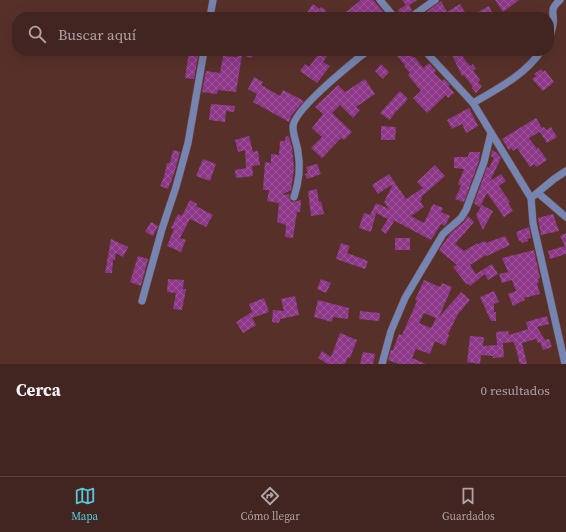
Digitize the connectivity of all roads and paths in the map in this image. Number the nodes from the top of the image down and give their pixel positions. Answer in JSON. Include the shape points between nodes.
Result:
{"nodes":[{"id":1,"x":213,"y":0,"type":"edge"},
{"id":2,"x":380,"y":0,"type":"edge"},
{"id":3,"x":435,"y":0,"type":"edge"},
{"id":4,"x":560,"y":0,"type":"edge"},
{"id":5,"x":211,"y":12,"type":"edge"},
{"id":6,"x":390,"y":12,"type":"edge"},
{"id":7,"x":419,"y":12,"type":"edge"},
{"id":8,"x":552,"y":12,"type":"edge"},
{"id":9,"x":203,"y":56,"type":"edge"},
{"id":10,"x":361,"y":56,"type":"edge"},
{"id":11,"x":430,"y":56,"type":"edge"},
{"id":12,"x":536,"y":56,"type":"edge"},
{"id":13,"x":473,"y":103,"type":"junction"},
{"id":14,"x":491,"y":133,"type":"junction"},
{"id":15,"x":566,"y":171,"type":"edge"},
{"id":16,"x":538,"y":193,"type":"junction"},
{"id":17,"x":294,"y":197,"type":"dead end"},
{"id":18,"x":531,"y":198,"type":"junction"},
{"id":19,"x":566,"y":217,"type":"edge"},
{"id":20,"x":142,"y":301,"type":"dead end"},
{"id":21,"x":382,"y":364,"type":"edge"},
{"id":22,"x":565,"y":364,"type":"edge"}],
"edges":[{"from":1,"to":5,"type":"street"},
{"from":2,"to":6,"type":"street"},
{"from":3,"to":7,"type":"street"},
{"from":4,"to":8,"type":"street","via":[[555,4]]},
{"from":9,"to":20,"type":"street","via":[[188,143]]},
{"from":10,"to":17,"type":"street","via":[[318,93],[294,122],[293,133],[300,175]]},
{"from":11,"to":13,"type":"street"},
{"from":12,"to":13,"type":"street","via":[[520,73]]},
{"from":13,"to":14,"type":"street"},
{"from":14,"to":18,"type":"street"},
{"from":14,"to":21,"type":"street","via":[[484,162],[466,210],[443,234],[405,298],[391,332]]},
{"from":15,"to":16,"type":"street"},
{"from":16,"to":18,"type":"street"},
{"from":16,"to":19,"type":"street"},
{"from":18,"to":22,"type":"street","via":[[533,223]]}]}
